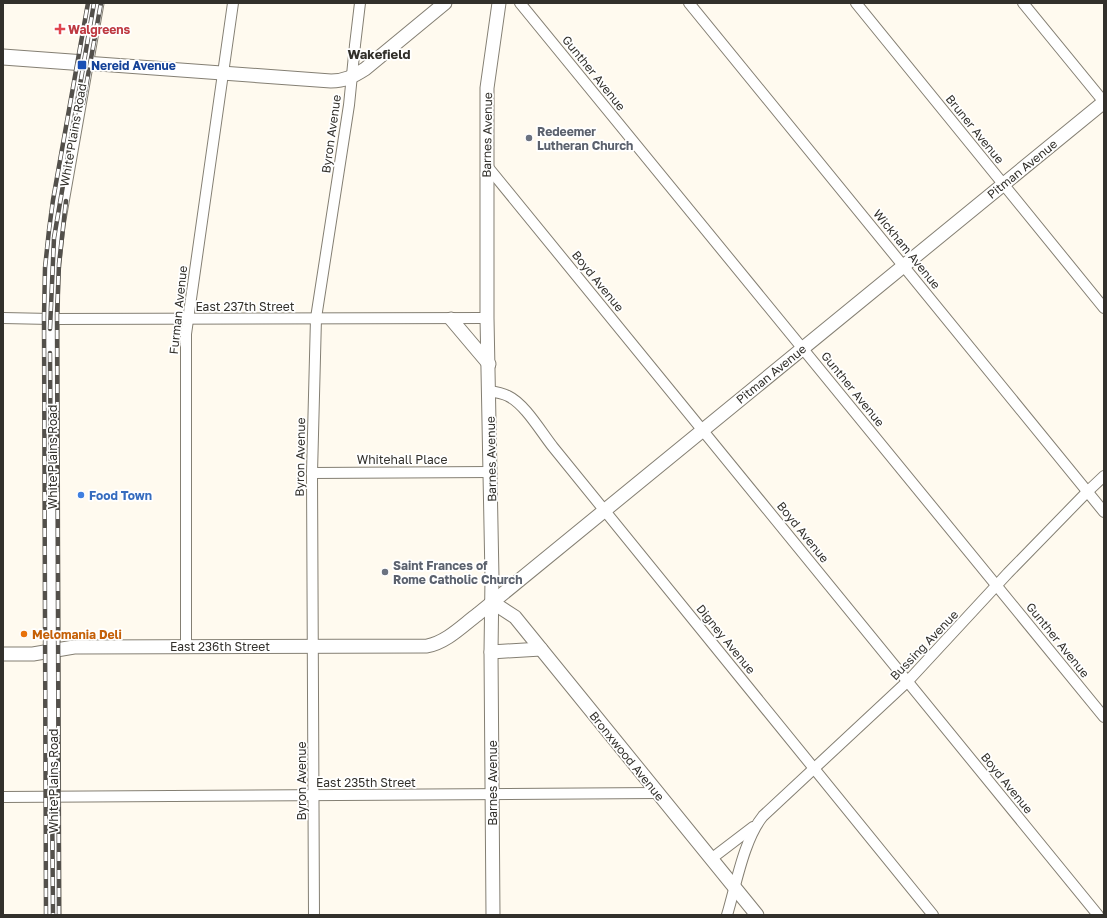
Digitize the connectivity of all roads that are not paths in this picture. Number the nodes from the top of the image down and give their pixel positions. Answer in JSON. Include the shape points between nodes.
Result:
{"nodes":[{"id":1,"x":96,"y":3,"type":"edge"},
{"id":2,"x":232,"y":3,"type":"edge"},
{"id":3,"x":360,"y":3,"type":"edge"},
{"id":4,"x":445,"y":3,"type":"edge"},
{"id":5,"x":499,"y":3,"type":"edge"},
{"id":6,"x":520,"y":3,"type":"edge"},
{"id":7,"x":689,"y":3,"type":"edge"},
{"id":8,"x":856,"y":3,"type":"edge"},
{"id":9,"x":1023,"y":3,"type":"edge"},
{"id":10,"x":3,"y":56,"type":"edge"},
{"id":11,"x":85,"y":63,"type":"junction"},
{"id":12,"x":223,"y":73,"type":"junction"},
{"id":13,"x":352,"y":77,"type":"junction"},
{"id":14,"x":1104,"y":102,"type":"edge"},
{"id":15,"x":487,"y":166,"type":"junction"},
{"id":16,"x":1003,"y":184,"type":"junction"},
{"id":17,"x":903,"y":265,"type":"junction"},
{"id":18,"x":1104,"y":308,"type":"edge"},
{"id":19,"x":3,"y":318,"type":"edge"},
{"id":20,"x":316,"y":318,"type":"junction"},
{"id":21,"x":487,"y":318,"type":"junction"},
{"id":22,"x":51,"y":319,"type":"junction"},
{"id":23,"x":187,"y":319,"type":"junction"},
{"id":24,"x":451,"y":319,"type":"junction"},
{"id":25,"x":803,"y":348,"type":"junction"},
{"id":26,"x":489,"y":364,"type":"junction"},
{"id":27,"x":489,"y":391,"type":"junction"},
{"id":28,"x":702,"y":429,"type":"junction"},
{"id":29,"x":491,"y":472,"type":"junction"},
{"id":30,"x":312,"y":473,"type":"junction"},
{"id":31,"x":1104,"y":476,"type":"edge"},
{"id":32,"x":1087,"y":492,"type":"junction"},
{"id":33,"x":604,"y":510,"type":"junction"},
{"id":34,"x":1104,"y":512,"type":"edge"},
{"id":35,"x":997,"y":586,"type":"junction"},
{"id":36,"x":492,"y":602,"type":"junction"},
{"id":37,"x":437,"y":644,"type":"joint"},
{"id":38,"x":186,"y":646,"type":"junction"},
{"id":39,"x":313,"y":646,"type":"junction"},
{"id":40,"x":542,"y":649,"type":"junction"},
{"id":41,"x":52,"y":651,"type":"junction"},
{"id":42,"x":491,"y":652,"type":"junction"},
{"id":43,"x":3,"y":654,"type":"edge"},
{"id":44,"x":908,"y":681,"type":"junction"},
{"id":45,"x":1104,"y":717,"type":"edge"},
{"id":46,"x":814,"y":768,"type":"junction"},
{"id":47,"x":657,"y":793,"type":"junction"},
{"id":48,"x":493,"y":794,"type":"junction"},
{"id":49,"x":314,"y":795,"type":"junction"},
{"id":50,"x":3,"y":796,"type":"edge"},
{"id":51,"x":53,"y":796,"type":"junction"},
{"id":52,"x":756,"y":825,"type":"junction"},
{"id":53,"x":711,"y":859,"type":"junction"},
{"id":54,"x":735,"y":888,"type":"junction"},
{"id":55,"x":54,"y":915,"type":"edge"},
{"id":56,"x":314,"y":915,"type":"edge"},
{"id":57,"x":493,"y":915,"type":"edge"},
{"id":58,"x":727,"y":915,"type":"edge"},
{"id":59,"x":757,"y":915,"type":"edge"},
{"id":60,"x":933,"y":915,"type":"edge"},
{"id":61,"x":1098,"y":915,"type":"edge"}],
"edges":[{"from":1,"to":11,"type":"main road","name":"White Plains Road"},
{"from":2,"to":12,"type":"street","name":"Furman Avenue"},
{"from":3,"to":13,"type":"street","name":"Byron Avenue"},
{"from":4,"to":13,"type":"street"},
{"from":5,"to":15,"type":"street","name":"Barnes Avenue","via":[[487,88]]},
{"from":6,"to":25,"type":"street","name":"Gunther Avenue"},
{"from":7,"to":17,"type":"street","name":"Wickham Avenue"},
{"from":8,"to":16,"type":"street","name":"Bruner Avenue"},
{"from":9,"to":14,"type":"street"},
{"from":10,"to":11,"type":"main road"},
{"from":11,"to":12,"type":"street"},
{"from":11,"to":22,"type":"main road","name":"White Plains Road","via":[[57,225]]},
{"from":12,"to":13,"type":"street","via":[[337,81]]},
{"from":12,"to":23,"type":"street","name":"Furman Avenue"},
{"from":13,"to":20,"type":"street","name":"Byron Avenue"},
{"from":14,"to":16,"type":"street","name":"Pitman Avenue"},
{"from":15,"to":21,"type":"street","name":"Barnes Avenue"},
{"from":15,"to":28,"type":"street","name":"Boyd Avenue"},
{"from":16,"to":17,"type":"street","name":"Pitman Avenue"},
{"from":16,"to":18,"type":"street","name":"Bruner Avenue"},
{"from":17,"to":25,"type":"street","name":"Pitman Avenue"},
{"from":17,"to":32,"type":"street","name":"Wickham Avenue"},
{"from":19,"to":22,"type":"street","name":"East 237th Street"},
{"from":20,"to":23,"type":"street","name":"East 237th Street"},
{"from":20,"to":24,"type":"street","name":"East 237th Street"},
{"from":20,"to":30,"type":"street","name":"Byron Avenue"},
{"from":21,"to":24,"type":"street","name":"East 237th Street"},
{"from":21,"to":26,"type":"street","name":"Barnes Avenue"},
{"from":22,"to":23,"type":"street","name":"East 237th Street"},
{"from":22,"to":41,"type":"main road","name":"White Plains Road"},
{"from":23,"to":38,"type":"street","name":"Furman Avenue"},
{"from":24,"to":26,"type":"street"},
{"from":25,"to":28,"type":"street","name":"Pitman Avenue"},
{"from":25,"to":35,"type":"street","name":"Gunther Avenue"},
{"from":26,"to":27,"type":"street","name":"Barnes Avenue"},
{"from":27,"to":29,"type":"street","name":"Barnes Avenue"},
{"from":27,"to":33,"type":"street","name":"Digney Avenue","via":[[509,396],[524,408]]},
{"from":28,"to":33,"type":"street","name":"Pitman Avenue"},
{"from":28,"to":44,"type":"street","name":"Boyd Avenue"},
{"from":29,"to":30,"type":"street","name":"Whitehall Place"},
{"from":29,"to":36,"type":"street","name":"Barnes Avenue"},
{"from":30,"to":39,"type":"street","name":"Byron Avenue"},
{"from":31,"to":32,"type":"street","name":"Bussing Avenue"},
{"from":32,"to":34,"type":"street","name":"Wickham Avenue"},
{"from":32,"to":35,"type":"street","name":"Bussing Avenue"},
{"from":33,"to":36,"type":"street","name":"Pitman Avenue"},
{"from":33,"to":46,"type":"street","name":"Digney Avenue"},
{"from":35,"to":44,"type":"street","name":"Bussing Avenue"},
{"from":35,"to":45,"type":"street","name":"Gunther Avenue"},
{"from":36,"to":37,"type":"street","name":"Pitman Avenue"},
{"from":36,"to":40,"type":"street","name":"Bronxwood Avenue","via":[[515,617]]},
{"from":36,"to":42,"type":"street","name":"Barnes Avenue"},
{"from":37,"to":39,"type":"street","name":"East 236th Street"},
{"from":38,"to":39,"type":"street","name":"East 236th Street"},
{"from":38,"to":41,"type":"street","name":"East 236th Street","via":[[74,647]]},
{"from":39,"to":49,"type":"street","name":"Byron Avenue"},
{"from":40,"to":42,"type":"street"},
{"from":40,"to":47,"type":"street","name":"Bronxwood Avenue"},
{"from":41,"to":43,"type":"street","name":"East 236th Street"},
{"from":41,"to":51,"type":"main road","name":"White Plains Road"},
{"from":42,"to":48,"type":"street","name":"Barnes Avenue"},
{"from":44,"to":46,"type":"street","name":"Bussing Avenue"},
{"from":44,"to":61,"type":"street","name":"Boyd Avenue"},
{"from":46,"to":52,"type":"street","name":"Bussing Avenue"},
{"from":46,"to":60,"type":"street","name":"Digney Avenue"},
{"from":47,"to":48,"type":"street","name":"East 235th Street"},
{"from":47,"to":53,"type":"street","name":"Bronxwood Avenue"},
{"from":48,"to":49,"type":"street","name":"East 235th Street"},
{"from":48,"to":57,"type":"street","name":"Barnes Avenue"},
{"from":49,"to":51,"type":"street","name":"East 235th Street"},
{"from":49,"to":56,"type":"street","name":"Byron Avenue"},
{"from":50,"to":51,"type":"street","name":"East 235th Street"},
{"from":51,"to":55,"type":"main road","name":"White Plains Road"},
{"from":52,"to":53,"type":"street","name":"Bussing Avenue"},
{"from":52,"to":54,"type":"street","name":"Bussing Avenue"},
{"from":53,"to":54,"type":"street","name":"Bronxwood Avenue"},
{"from":54,"to":58,"type":"street","name":"Bussing Avenue"},
{"from":54,"to":59,"type":"street","name":"Bronxwood Avenue"}]}
